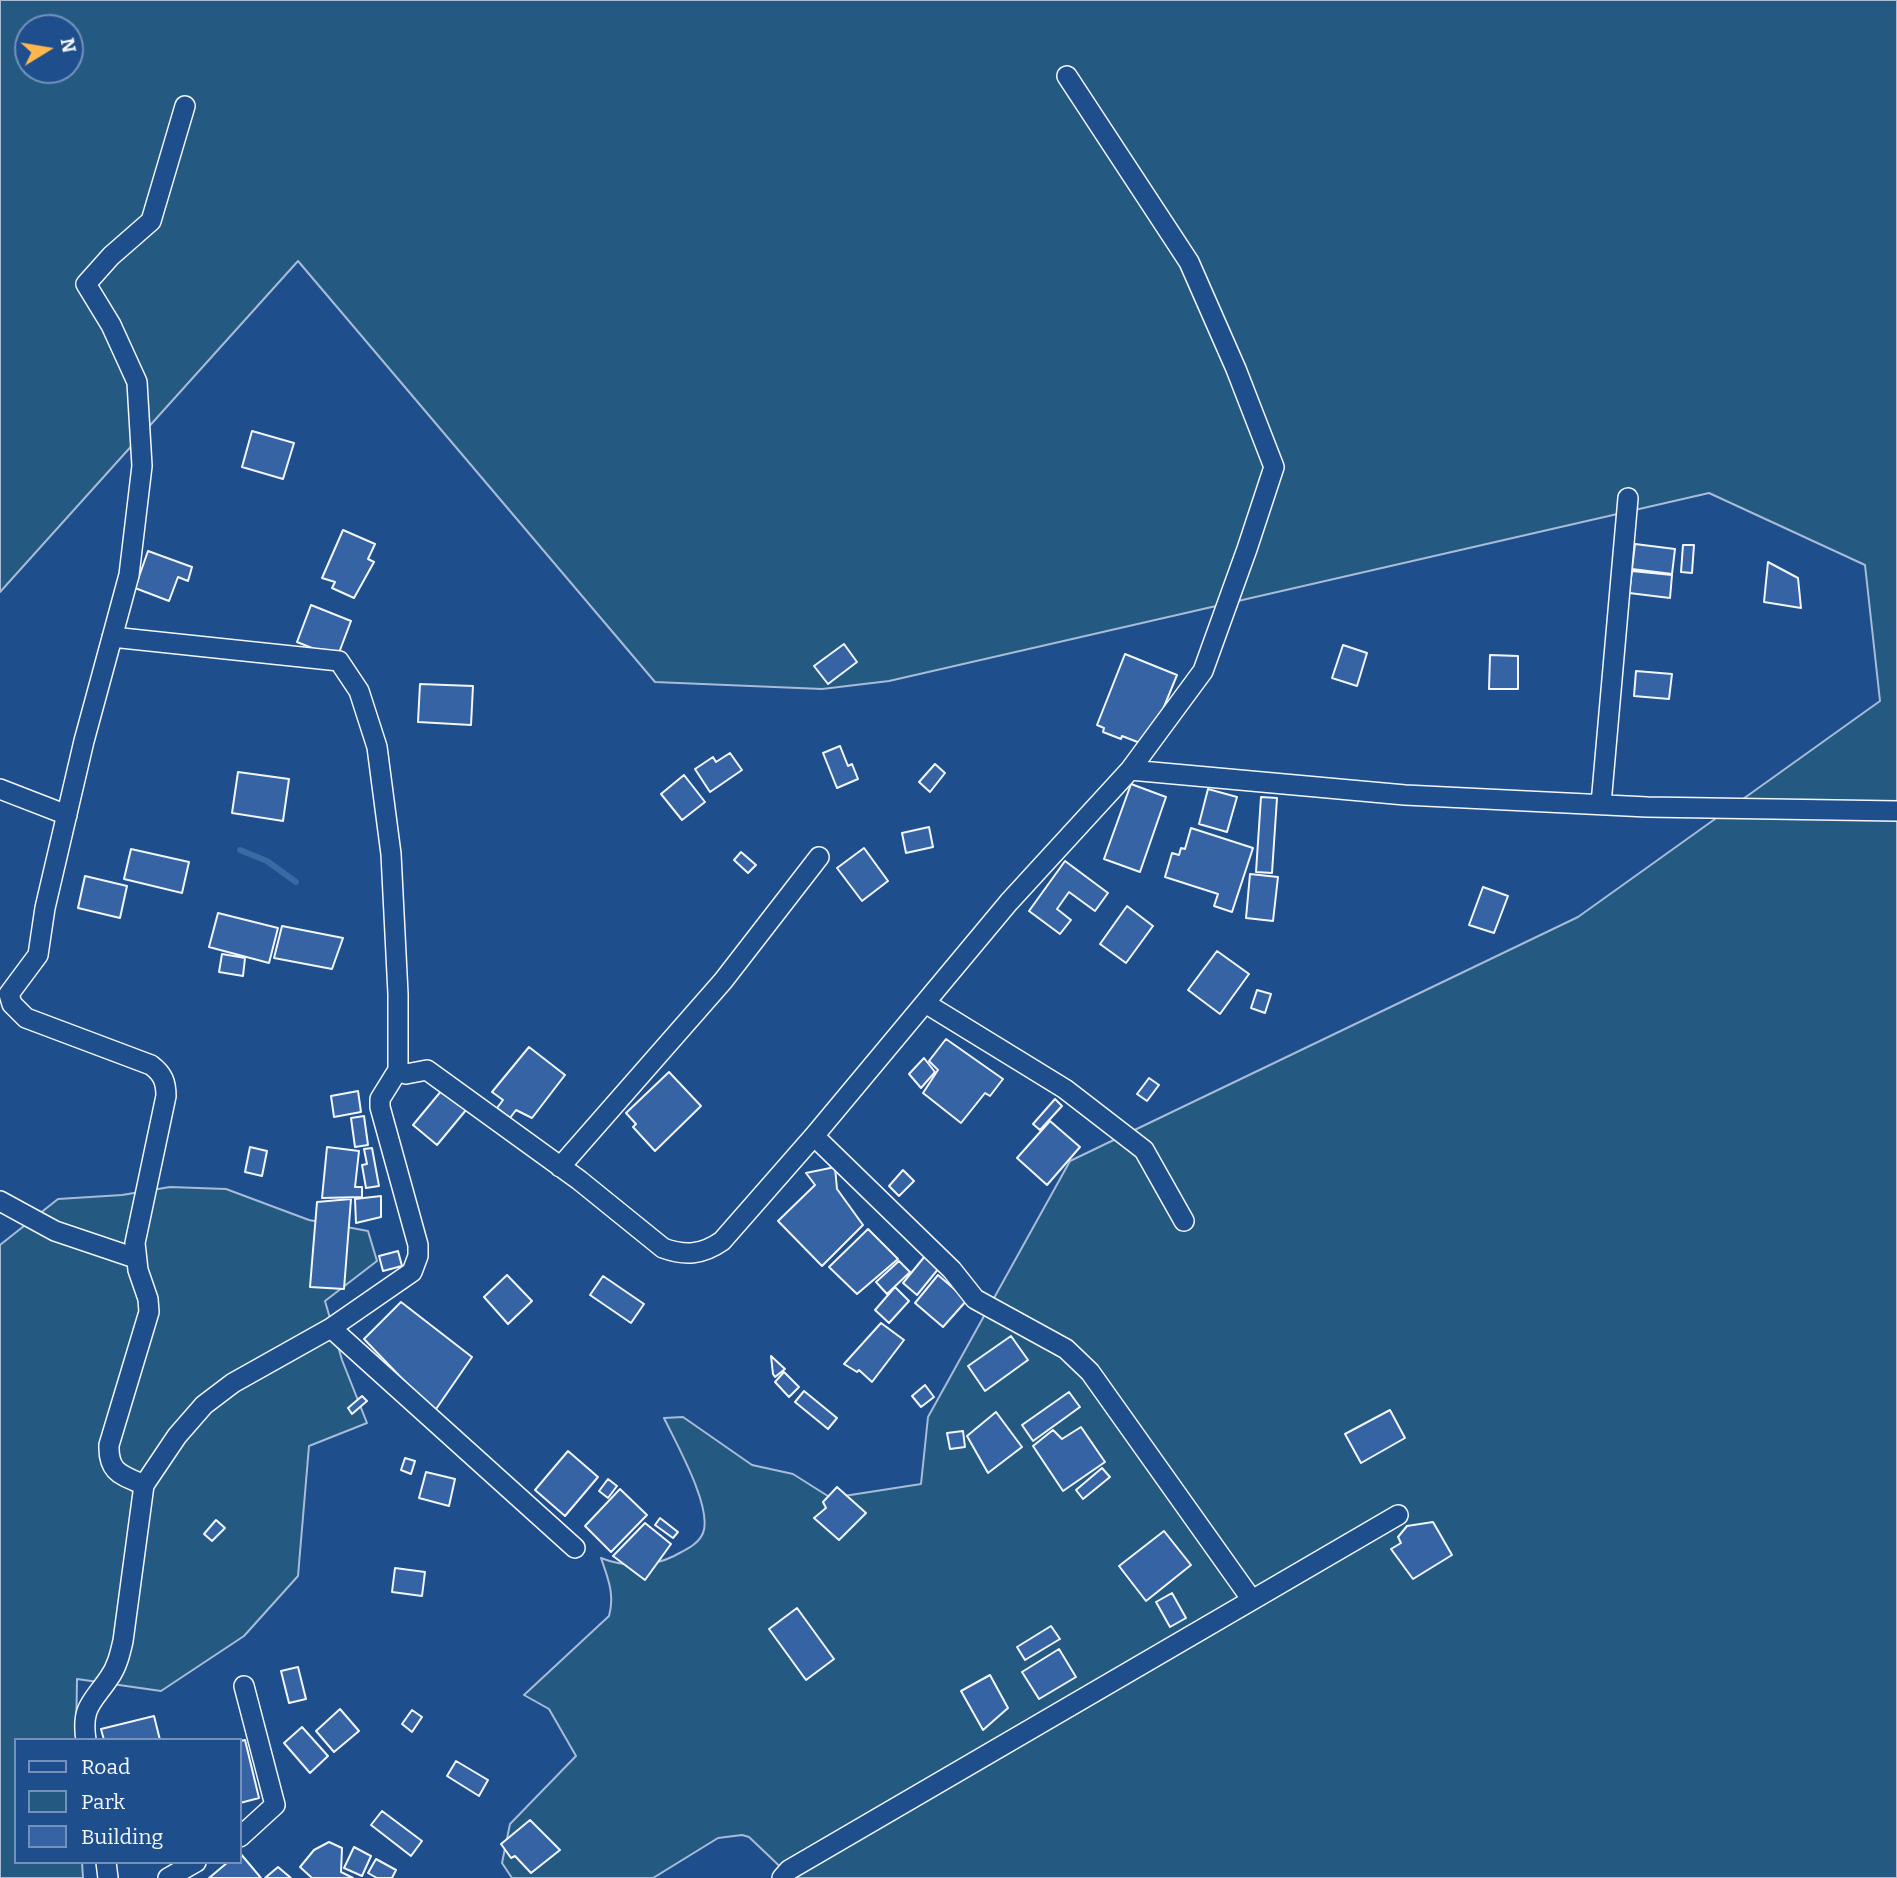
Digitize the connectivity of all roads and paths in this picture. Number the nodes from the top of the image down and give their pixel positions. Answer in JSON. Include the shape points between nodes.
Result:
{"nodes":[{"id":1,"x":1067,"y":76,"type":"dead end"},
{"id":2,"x":185,"y":106,"type":"dead end"},
{"id":3,"x":1628,"y":498,"type":"dead end"},
{"id":4,"x":112,"y":637,"type":"junction"},
{"id":5,"x":1130,"y":770,"type":"junction"},
{"id":6,"x":0,"y":789,"type":"edge"},
{"id":7,"x":1601,"y":804,"type":"junction"},
{"id":8,"x":1897,"y":811,"type":"edge"},
{"id":9,"x":67,"y":815,"type":"junction"},
{"id":10,"x":819,"y":857,"type":"dead end"},
{"id":11,"x":925,"y":1003,"type":"junction"},
{"id":12,"x":398,"y":1070,"type":"junction"},
{"id":13,"x":814,"y":1136,"type":"junction"},
{"id":14,"x":560,"y":1167,"type":"junction"},
{"id":15,"x":0,"y":1201,"type":"edge"},
{"id":16,"x":1184,"y":1221,"type":"dead end"},
{"id":17,"x":135,"y":1258,"type":"junction"},
{"id":18,"x":331,"y":1328,"type":"junction"},
{"id":19,"x":144,"y":1485,"type":"junction"},
{"id":20,"x":1398,"y":1515,"type":"dead end"},
{"id":21,"x":575,"y":1548,"type":"dead end"},
{"id":22,"x":1252,"y":1600,"type":"junction"},
{"id":23,"x":244,"y":1686,"type":"dead end"},
{"id":24,"x":86,"y":1738,"type":"edge"},
{"id":25,"x":242,"y":1835,"type":"edge"},
{"id":26,"x":192,"y":1864,"type":"edge"},
{"id":27,"x":168,"y":1878,"type":"edge"},
{"id":28,"x":782,"y":1878,"type":"edge"}],
"edges":[{"from":1,"to":5,"type":"street","via":[[1189,262],[1274,467],[1203,671]]},
{"from":2,"to":4,"type":"street","via":[[150,221],[86,284],[137,382],[142,466],[129,575]]},
{"from":3,"to":7,"type":"street"},
{"from":4,"to":9,"type":"street"},
{"from":4,"to":12,"type":"street","via":[[339,661],[359,691],[377,747],[391,854]]},
{"from":5,"to":7,"type":"street","via":[[1405,795]]},
{"from":5,"to":11,"type":"street","via":[[1009,902]]},
{"from":6,"to":9,"type":"street"},
{"from":7,"to":8,"type":"street"},
{"from":9,"to":17,"type":"street","via":[[38,955],[9,994],[26,1018],[151,1065],[166,1083]]},
{"from":10,"to":14,"type":"street","via":[[723,981]]},
{"from":11,"to":13,"type":"street"},
{"from":11,"to":16,"type":"street","via":[[1066,1088],[1144,1150]]},
{"from":12,"to":14,"type":"street","via":[[407,1074],[427,1070]]},
{"from":12,"to":18,"type":"street","via":[[380,1107],[418,1256],[412,1272]]},
{"from":13,"to":14,"type":"street","via":[[722,1241],[695,1254],[663,1248]]},
{"from":13,"to":22,"type":"street","via":[[952,1270],[975,1299],[1066,1349],[1090,1372]]},
{"from":15,"to":17,"type":"street","via":[[55,1231]]},
{"from":17,"to":19,"type":"street","via":[[149,1312],[108,1457],[120,1474]]},
{"from":18,"to":19,"type":"street","via":[[233,1383],[204,1405]]},
{"from":18,"to":21,"type":"street"},
{"from":19,"to":24,"type":"street","via":[[123,1641],[110,1677],[88,1704]]},
{"from":20,"to":22,"type":"street"},
{"from":22,"to":28,"type":"street"},
{"from":23,"to":25,"type":"street","via":[[275,1805]]},
{"from":26,"to":27,"type":"street"}]}
